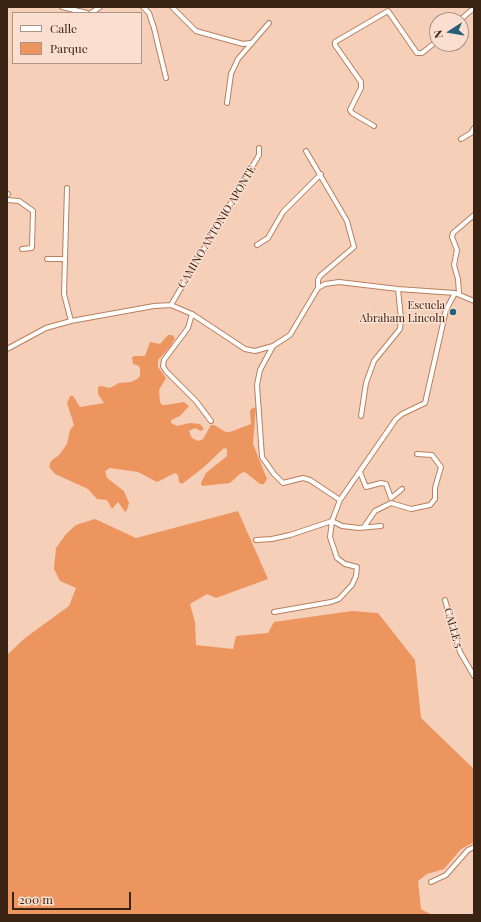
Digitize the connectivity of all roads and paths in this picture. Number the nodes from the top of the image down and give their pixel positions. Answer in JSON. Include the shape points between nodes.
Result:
{"nodes":[{"id":1,"x":62,"y":7,"type":"edge"},
{"id":2,"x":143,"y":7,"type":"edge"},
{"id":3,"x":172,"y":7,"type":"edge"},
{"id":4,"x":83,"y":12,"type":"edge"},
{"id":5,"x":269,"y":23,"type":"dead end"},
{"id":6,"x":250,"y":44,"type":"junction"},
{"id":7,"x":429,"y":47,"type":"edge"},
{"id":8,"x":166,"y":78,"type":"dead end"},
{"id":9,"x":227,"y":103,"type":"dead end"},
{"id":10,"x":374,"y":126,"type":"dead end"},
{"id":11,"x":474,"y":128,"type":"edge"},
{"id":12,"x":461,"y":139,"type":"dead end"},
{"id":13,"x":259,"y":148,"type":"dead end"},
{"id":14,"x":306,"y":151,"type":"dead end"},
{"id":15,"x":321,"y":174,"type":"junction"},
{"id":16,"x":66,"y":188,"type":"dead end"},
{"id":17,"x":7,"y":200,"type":"edge"},
{"id":18,"x":474,"y":215,"type":"edge"},
{"id":19,"x":256,"y":244,"type":"dead end"},
{"id":20,"x":22,"y":249,"type":"dead end"},
{"id":21,"x":47,"y":259,"type":"dead end"},
{"id":22,"x":65,"y":259,"type":"junction"},
{"id":23,"x":318,"y":288,"type":"junction"},
{"id":24,"x":398,"y":289,"type":"junction"},
{"id":25,"x":457,"y":293,"type":"junction"},
{"id":26,"x":474,"y":301,"type":"edge"},
{"id":27,"x":171,"y":304,"type":"junction"},
{"id":28,"x":192,"y":314,"type":"junction"},
{"id":29,"x":71,"y":321,"type":"junction"},
{"id":30,"x":273,"y":346,"type":"junction"},
{"id":31,"x":7,"y":350,"type":"edge"},
{"id":32,"x":361,"y":416,"type":"dead end"},
{"id":33,"x":211,"y":421,"type":"dead end"},
{"id":34,"x":417,"y":454,"type":"dead end"},
{"id":35,"x":360,"y":472,"type":"junction"},
{"id":36,"x":402,"y":489,"type":"dead end"},
{"id":37,"x":340,"y":500,"type":"junction"},
{"id":38,"x":332,"y":520,"type":"junction"},
{"id":39,"x":381,"y":526,"type":"dead end"},
{"id":40,"x":364,"y":527,"type":"junction"},
{"id":41,"x":256,"y":540,"type":"dead end"},
{"id":42,"x":445,"y":600,"type":"dead end"},
{"id":43,"x":274,"y":612,"type":"dead end"},
{"id":44,"x":474,"y":676,"type":"edge"},
{"id":45,"x":474,"y":847,"type":"edge"},
{"id":46,"x":431,"y":882,"type":"dead end"}],
"edges":[{"from":1,"to":4,"type":"street"},
{"from":2,"to":8,"type":"street","via":[[149,13],[154,28]]},
{"from":3,"to":6,"type":"street","via":[[196,31]]},
{"from":5,"to":6,"type":"street"},
{"from":6,"to":9,"type":"street","via":[[238,59],[231,74]]},
{"from":7,"to":10,"type":"street","via":[[422,53],[417,53],[388,11],[335,42],[361,82],[361,88],[350,110]]},
{"from":11,"to":12,"type":"street"},
{"from":13,"to":27,"type":"street","name":"CAMINO ANTONIO APONTE","via":[[259,155]]},
{"from":14,"to":15,"type":"street"},
{"from":15,"to":19,"type":"street","via":[[283,212],[268,238]]},
{"from":15,"to":23,"type":"street","via":[[347,221],[354,246],[320,276]]},
{"from":16,"to":22,"type":"street"},
{"from":17,"to":20,"type":"street","via":[[19,201],[33,211],[32,248]]},
{"from":18,"to":25,"type":"street","via":[[453,233],[452,237],[457,250],[454,265],[458,279]]},
{"from":21,"to":22,"type":"street"},
{"from":22,"to":29,"type":"street","via":[[64,294]]},
{"from":23,"to":24,"type":"street","via":[[339,282]]},
{"from":23,"to":30,"type":"street","via":[[290,335]]},
{"from":24,"to":25,"type":"street"},
{"from":24,"to":32,"type":"street","via":[[400,329],[374,361],[366,383]]},
{"from":25,"to":26,"type":"street"},
{"from":25,"to":35,"type":"street","via":[[446,310],[425,403],[396,419]]},
{"from":27,"to":28,"type":"street"},
{"from":27,"to":29,"type":"street"},
{"from":28,"to":30,"type":"street","via":[[245,348],[255,351]]},
{"from":28,"to":33,"type":"street","via":[[188,328],[164,360],[163,366]]},
{"from":29,"to":31,"type":"street","via":[[46,328]]},
{"from":30,"to":37,"type":"street","via":[[260,370],[257,385],[262,457],[283,483],[303,478],[310,480]]},
{"from":34,"to":40,"type":"street","via":[[432,456],[441,467],[435,488],[435,499],[430,505],[411,509],[391,503],[375,511]]},
{"from":35,"to":36,"type":"street","via":[[366,487],[386,484],[391,498]]},
{"from":35,"to":37,"type":"street"},
{"from":37,"to":38,"type":"street"},
{"from":38,"to":40,"type":"street","via":[[342,526]]},
{"from":38,"to":41,"type":"street","via":[[290,535]]},
{"from":38,"to":43,"type":"street","via":[[330,537],[337,558],[345,564],[357,567],[352,585],[339,599],[331,602]]},
{"from":39,"to":40,"type":"street"},
{"from":42,"to":44,"type":"street","name":"CALLE 5","via":[[460,652]]},
{"from":45,"to":46,"type":"street","via":[[468,850],[446,875]]}]}
